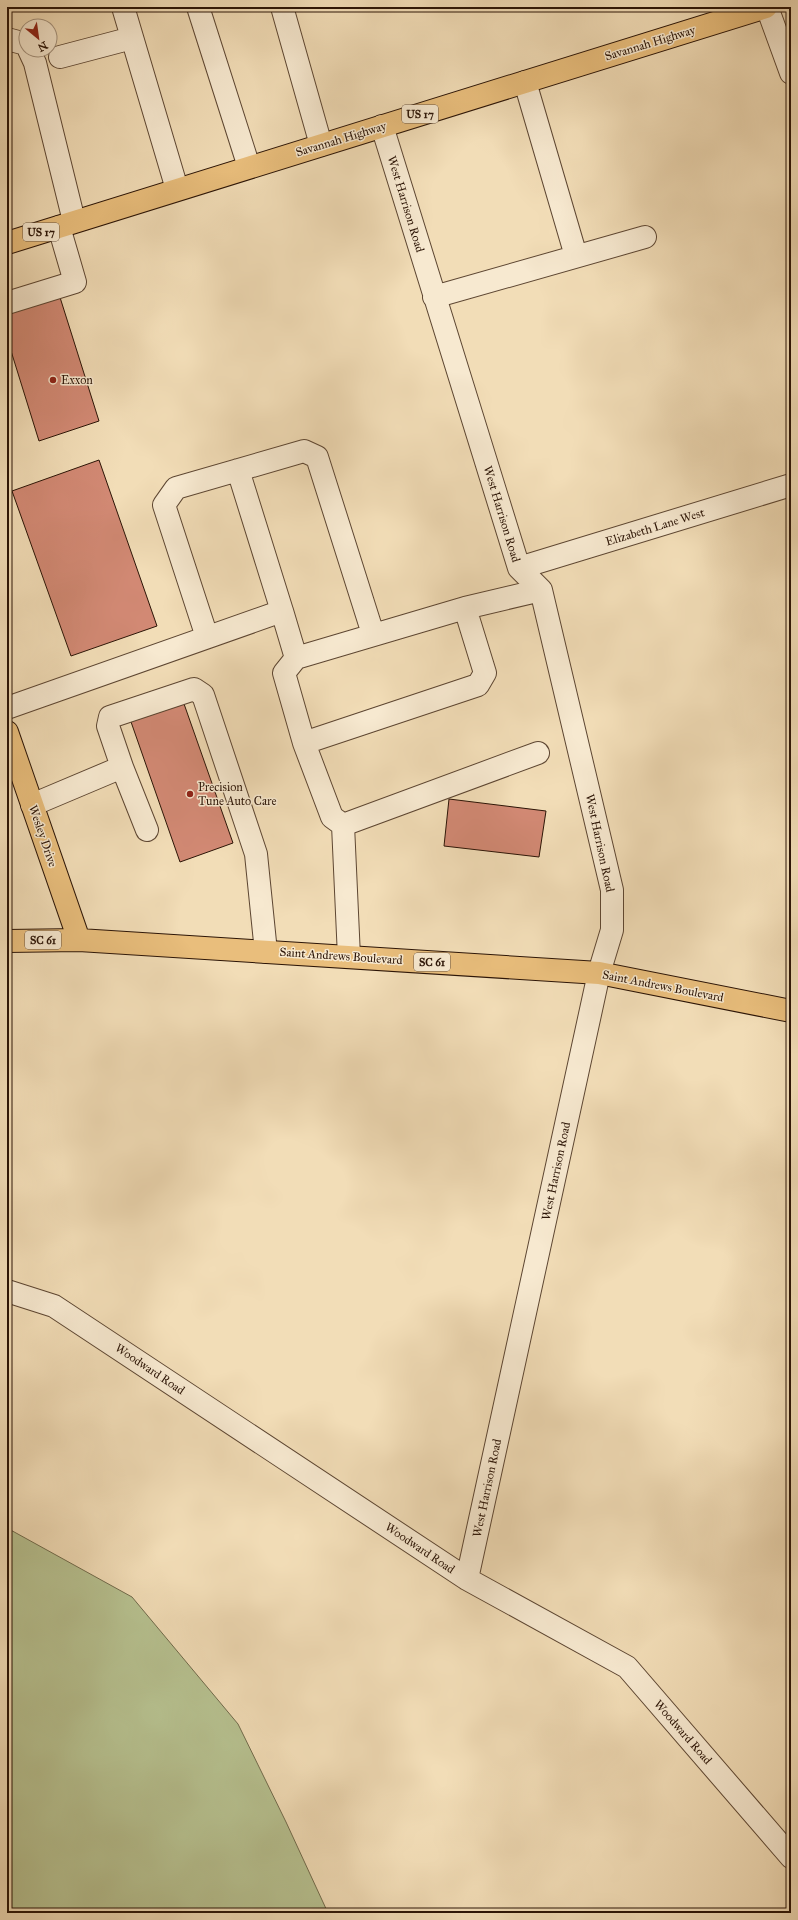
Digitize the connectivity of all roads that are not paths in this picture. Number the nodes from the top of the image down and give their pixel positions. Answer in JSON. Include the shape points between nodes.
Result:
{"nodes":[{"id":1,"x":123,"y":7,"type":"edge"},
{"id":2,"x":198,"y":7,"type":"edge"},
{"id":3,"x":282,"y":7,"type":"edge"},
{"id":4,"x":767,"y":7,"type":"edge"},
{"id":5,"x":132,"y":38,"type":"junction"},
{"id":6,"x":7,"y":39,"type":"edge"},
{"id":7,"x":18,"y":41,"type":"edge"},
{"id":8,"x":33,"y":58,"type":"edge"},
{"id":9,"x":60,"y":58,"type":"dead end"},
{"id":10,"x":791,"y":73,"type":"edge"},
{"id":11,"x":525,"y":82,"type":"junction"},
{"id":12,"x":382,"y":126,"type":"junction"},
{"id":13,"x":321,"y":146,"type":"junction"},
{"id":14,"x":249,"y":167,"type":"junction"},
{"id":15,"x":177,"y":189,"type":"junction"},
{"id":16,"x":67,"y":224,"type":"junction"},
{"id":17,"x":645,"y":238,"type":"dead end"},
{"id":18,"x":7,"y":243,"type":"edge"},
{"id":19,"x":576,"y":256,"type":"junction"},
{"id":20,"x":434,"y":297,"type":"junction"},
{"id":21,"x":7,"y":304,"type":"edge"},
{"id":22,"x":238,"y":470,"type":"junction"},
{"id":23,"x":791,"y":485,"type":"edge"},
{"id":24,"x":518,"y":568,"type":"junction"},
{"id":25,"x":541,"y":590,"type":"junction"},
{"id":26,"x":466,"y":608,"type":"junction"},
{"id":27,"x":282,"y":611,"type":"junction"},
{"id":28,"x":373,"y":634,"type":"junction"},
{"id":29,"x":207,"y":637,"type":"junction"},
{"id":30,"x":296,"y":658,"type":"junction"},
{"id":31,"x":7,"y":708,"type":"edge"},
{"id":32,"x":7,"y":732,"type":"edge"},
{"id":33,"x":304,"y":743,"type":"junction"},
{"id":34,"x":538,"y":753,"type":"dead end"},
{"id":35,"x":122,"y":767,"type":"junction"},
{"id":36,"x":32,"y":805,"type":"junction"},
{"id":37,"x":343,"y":825,"type":"junction"},
{"id":38,"x":147,"y":830,"type":"dead end"},
{"id":39,"x":79,"y":940,"type":"junction"},
{"id":40,"x":7,"y":941,"type":"edge"},
{"id":41,"x":266,"y":952,"type":"junction"},
{"id":42,"x":349,"y":957,"type":"junction"},
{"id":43,"x":599,"y":973,"type":"junction"},
{"id":44,"x":791,"y":1011,"type":"edge"},
{"id":45,"x":7,"y":1290,"type":"edge"},
{"id":46,"x":467,"y":1579,"type":"junction"},
{"id":47,"x":791,"y":1857,"type":"edge"}],
"edges":[{"from":1,"to":5,"type":"street"},
{"from":2,"to":14,"type":"street"},
{"from":3,"to":13,"type":"street"},
{"from":4,"to":10,"type":"street"},
{"from":4,"to":11,"type":"main road","name":"Savannah Highway","number":"US 17"},
{"from":5,"to":9,"type":"street"},
{"from":5,"to":15,"type":"street"},
{"from":6,"to":7,"type":"street"},
{"from":8,"to":16,"type":"street"},
{"from":11,"to":12,"type":"main road","name":"Savannah Highway","number":"US 17"},
{"from":11,"to":19,"type":"street"},
{"from":12,"to":13,"type":"main road","name":"Savannah Highway","number":"US 17"},
{"from":12,"to":20,"type":"street","name":"West Harrison Road"},
{"from":13,"to":14,"type":"main road","name":"Savannah Highway","number":"US 17"},
{"from":14,"to":15,"type":"main road","name":"Savannah Highway","number":"US 17"},
{"from":15,"to":16,"type":"main road","name":"Savannah Highway","number":"US 17"},
{"from":16,"to":18,"type":"main road","name":"Savannah Highway","number":"US 17"},
{"from":16,"to":21,"type":"street","via":[[74,282]]},
{"from":17,"to":19,"type":"street"},
{"from":19,"to":20,"type":"street"},
{"from":20,"to":24,"type":"street","name":"West Harrison Road"},
{"from":22,"to":27,"type":"street"},
{"from":22,"to":28,"type":"street","via":[[304,451],[317,457]]},
{"from":22,"to":29,"type":"street","via":[[176,488],[164,506]]},
{"from":23,"to":24,"type":"street","name":"Elizabeth Lane West"},
{"from":24,"to":25,"type":"street","name":"West Harrison Road"},
{"from":25,"to":26,"type":"street"},
{"from":25,"to":43,"type":"street","name":"West Harrison Road","via":[[612,890],[612,930]]},
{"from":26,"to":28,"type":"street"},
{"from":26,"to":33,"type":"street","via":[[485,673],[478,685]]},
{"from":27,"to":29,"type":"street"},
{"from":27,"to":30,"type":"street"},
{"from":28,"to":30,"type":"street"},
{"from":29,"to":31,"type":"street"},
{"from":30,"to":33,"type":"street","via":[[284,673]]},
{"from":32,"to":36,"type":"main road","name":"Wesley Drive"},
{"from":33,"to":37,"type":"street","via":[[332,817]]},
{"from":34,"to":37,"type":"street"},
{"from":35,"to":36,"type":"street"},
{"from":35,"to":38,"type":"street"},
{"from":35,"to":41,"type":"street","via":[[108,726],[110,717],[194,689],[203,695],[256,854]]},
{"from":36,"to":39,"type":"main road","name":"Wesley Drive"},
{"from":37,"to":42,"type":"street"},
{"from":39,"to":40,"type":"main road","name":"Saint Andrews Boulevard","number":"SC 61"},
{"from":39,"to":41,"type":"main road","name":"Saint Andrews Boulevard","number":"SC 61"},
{"from":41,"to":42,"type":"main road","name":"Saint Andrews Boulevard","number":"SC 61"},
{"from":42,"to":43,"type":"main road","name":"Saint Andrews Boulevard","number":"SC 61"},
{"from":43,"to":44,"type":"main road","name":"Saint Andrews Boulevard","number":"SC 61"},
{"from":43,"to":46,"type":"street","name":"West Harrison Road"},
{"from":45,"to":46,"type":"street","name":"Woodward Road","via":[[54,1306]]},
{"from":46,"to":47,"type":"street","name":"Woodward Road","via":[[627,1668]]}]}
